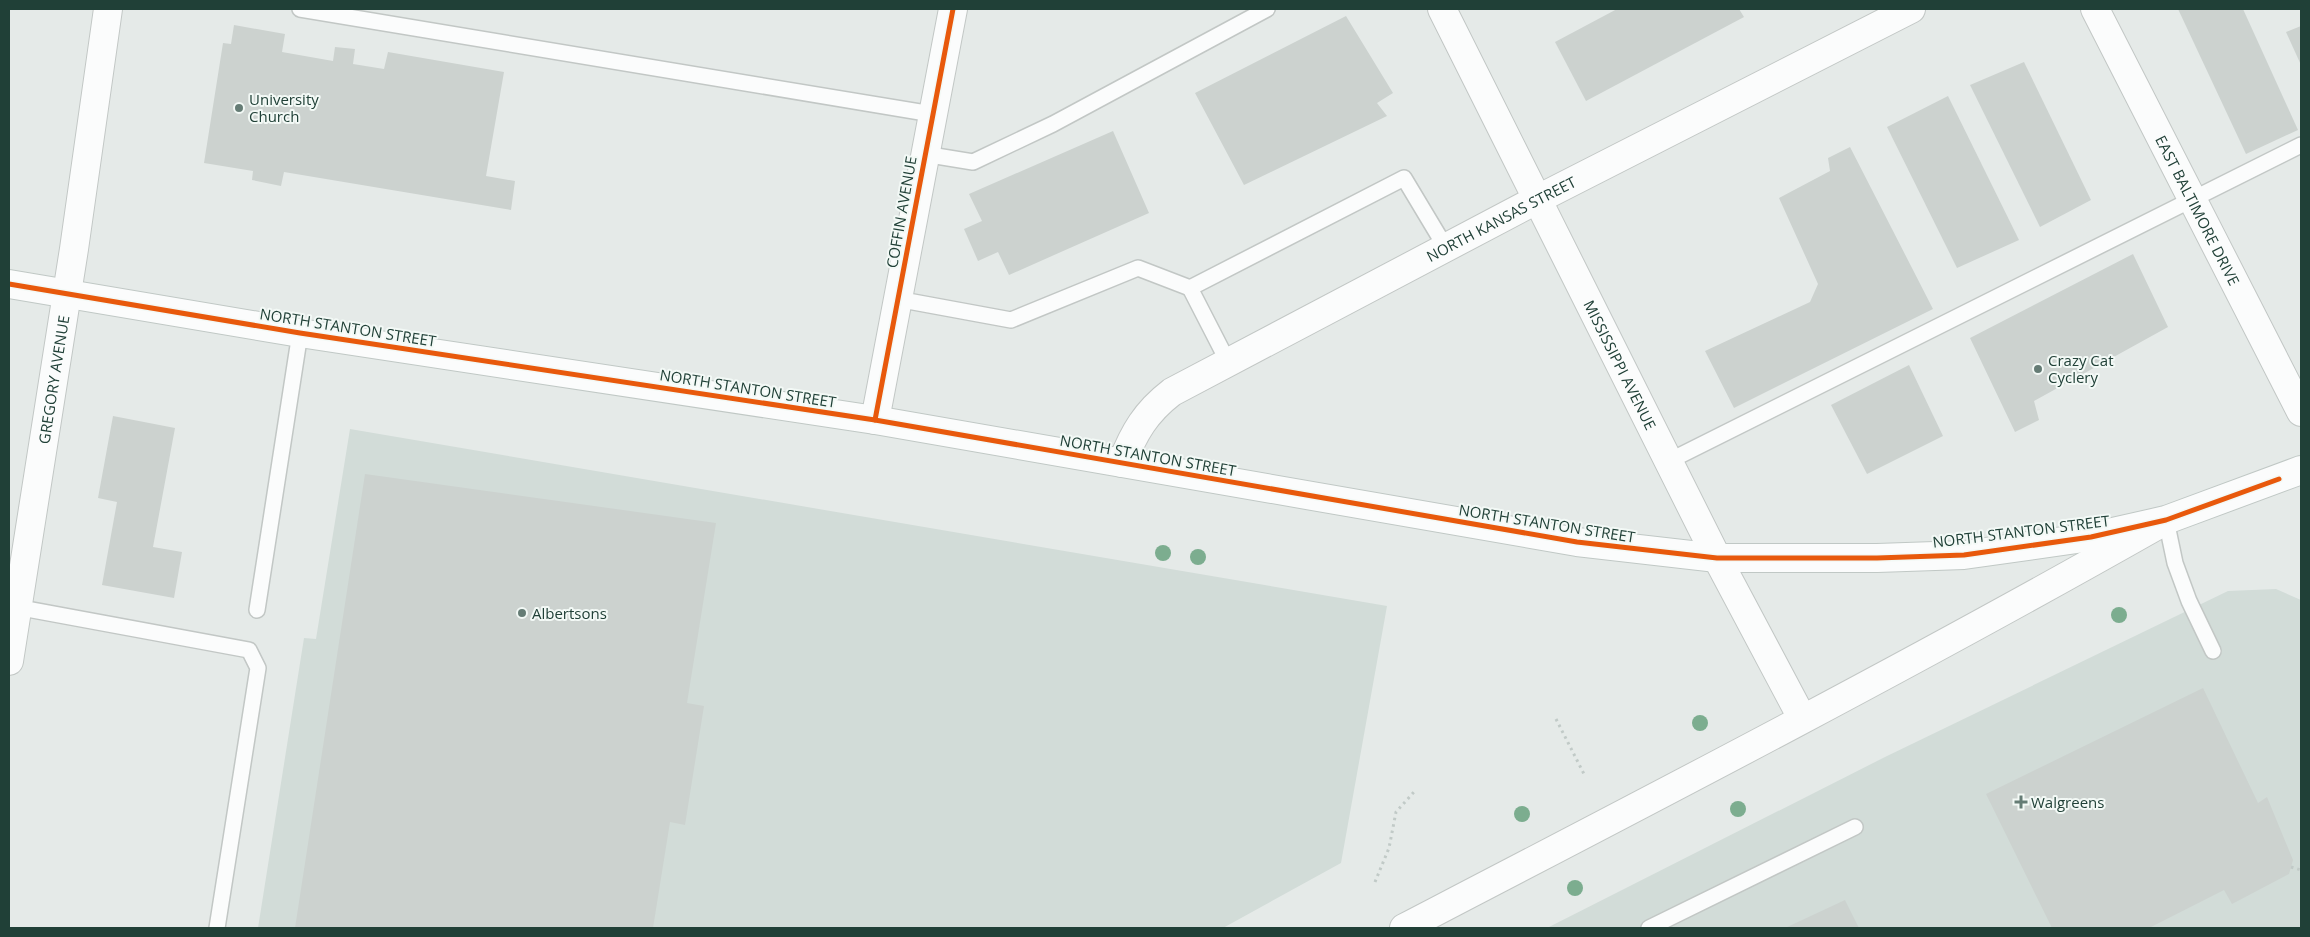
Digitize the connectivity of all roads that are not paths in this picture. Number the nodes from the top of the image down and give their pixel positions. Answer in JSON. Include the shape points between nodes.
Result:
{"nodes":[{"id":1,"x":108,"y":9,"type":"edge"},
{"id":2,"x":300,"y":9,"type":"edge"},
{"id":3,"x":953,"y":9,"type":"edge"},
{"id":4,"x":1267,"y":9,"type":"edge"},
{"id":5,"x":1442,"y":9,"type":"edge"},
{"id":6,"x":1911,"y":9,"type":"edge"},
{"id":7,"x":2094,"y":9,"type":"edge"},
{"id":8,"x":932,"y":114,"type":"junction"},
{"id":9,"x":2301,"y":145,"type":"edge"},
{"id":10,"x":924,"y":154,"type":"junction"},
{"id":11,"x":1538,"y":199,"type":"junction"},
{"id":12,"x":2192,"y":201,"type":"junction"},
{"id":13,"x":1446,"y":248,"type":"junction"},
{"id":14,"x":9,"y":284,"type":"edge"},
{"id":15,"x":1190,"y":288,"type":"junction"},
{"id":16,"x":66,"y":294,"type":"junction"},
{"id":17,"x":897,"y":299,"type":"junction"},
{"id":18,"x":300,"y":333,"type":"junction"},
{"id":19,"x":1228,"y":362,"type":"junction"},
{"id":20,"x":2301,"y":412,"type":"edge"},
{"id":21,"x":875,"y":420,"type":"junction"},
{"id":22,"x":1669,"y":461,"type":"junction"},
{"id":23,"x":1122,"y":463,"type":"junction"},
{"id":24,"x":2301,"y":470,"type":"edge"},
{"id":25,"x":2166,"y":520,"type":"junction"},
{"id":26,"x":1717,"y":558,"type":"junction"},
{"id":27,"x":13,"y":606,"type":"edge"},
{"id":28,"x":257,"y":610,"type":"dead end"},
{"id":29,"x":2213,"y":651,"type":"dead end"},
{"id":30,"x":9,"y":661,"type":"edge"},
{"id":31,"x":1802,"y":718,"type":"junction"},
{"id":32,"x":1855,"y":827,"type":"dead end"},
{"id":33,"x":217,"y":928,"type":"edge"},
{"id":34,"x":1404,"y":928,"type":"edge"},
{"id":35,"x":1649,"y":928,"type":"edge"}],
"edges":[{"from":1,"to":16,"type":"street","name":"GREGORY AVENUE"},
{"from":2,"to":8,"type":"lane"},
{"from":3,"to":8,"type":"street","name":"COFFIN AVENUE"},
{"from":4,"to":10,"type":"lane","via":[[1053,124],[973,162]]},
{"from":5,"to":11,"type":"street","name":"MISSISSIPPI AVENUE"},
{"from":6,"to":11,"type":"street","name":"NORTH KANSAS STREET"},
{"from":7,"to":12,"type":"street","name":"EAST BALTIMORE DRIVE"},
{"from":8,"to":10,"type":"street","name":"COFFIN AVENUE"},
{"from":9,"to":12,"type":"lane"},
{"from":10,"to":17,"type":"street","name":"COFFIN AVENUE"},
{"from":11,"to":13,"type":"street","name":"NORTH KANSAS STREET"},
{"from":11,"to":22,"type":"street","name":"MISSISSIPPI AVENUE"},
{"from":12,"to":20,"type":"street","name":"EAST BALTIMORE DRIVE"},
{"from":12,"to":22,"type":"lane"},
{"from":13,"to":15,"type":"lane","via":[[1404,178]]},
{"from":13,"to":19,"type":"street","name":"NORTH KANSAS STREET"},
{"from":14,"to":16,"type":"street","name":"NORTH STANTON STREET"},
{"from":15,"to":17,"type":"lane","via":[[1138,268],[1011,320]]},
{"from":15,"to":19,"type":"lane"},
{"from":16,"to":18,"type":"street","name":"NORTH STANTON STREET"},
{"from":16,"to":27,"type":"street","name":"GREGORY AVENUE"},
{"from":17,"to":21,"type":"street","name":"COFFIN AVENUE"},
{"from":18,"to":21,"type":"street","name":"NORTH STANTON STREET"},
{"from":18,"to":28,"type":"lane"},
{"from":19,"to":23,"type":"street","name":"NORTH KANSAS STREET","via":[[1172,392],[1155,405],[1133,435]]},
{"from":21,"to":23,"type":"street","name":"NORTH STANTON STREET"},
{"from":22,"to":26,"type":"street","name":"MISSISSIPPI AVENUE"},
{"from":23,"to":26,"type":"street","name":"NORTH STANTON STREET","via":[[1585,543]]},
{"from":24,"to":25,"type":"street","name":"NORTH STANTON STREET"},
{"from":25,"to":26,"type":"street","name":"NORTH STANTON STREET","via":[[2091,537],[1964,555]]},
{"from":25,"to":29,"type":"lane","via":[[2175,563]]},
{"from":25,"to":31,"type":"street","name":"NORTH STANTON STREET"},
{"from":26,"to":31,"type":"street","name":"MISSISSIPPI AVENUE"},
{"from":27,"to":30,"type":"street","name":"GREGORY AVENUE"},
{"from":27,"to":33,"type":"lane","via":[[249,650],[258,668]]},
{"from":31,"to":34,"type":"street","name":"NORTH STANTON STREET"},
{"from":32,"to":35,"type":"lane"}]}
